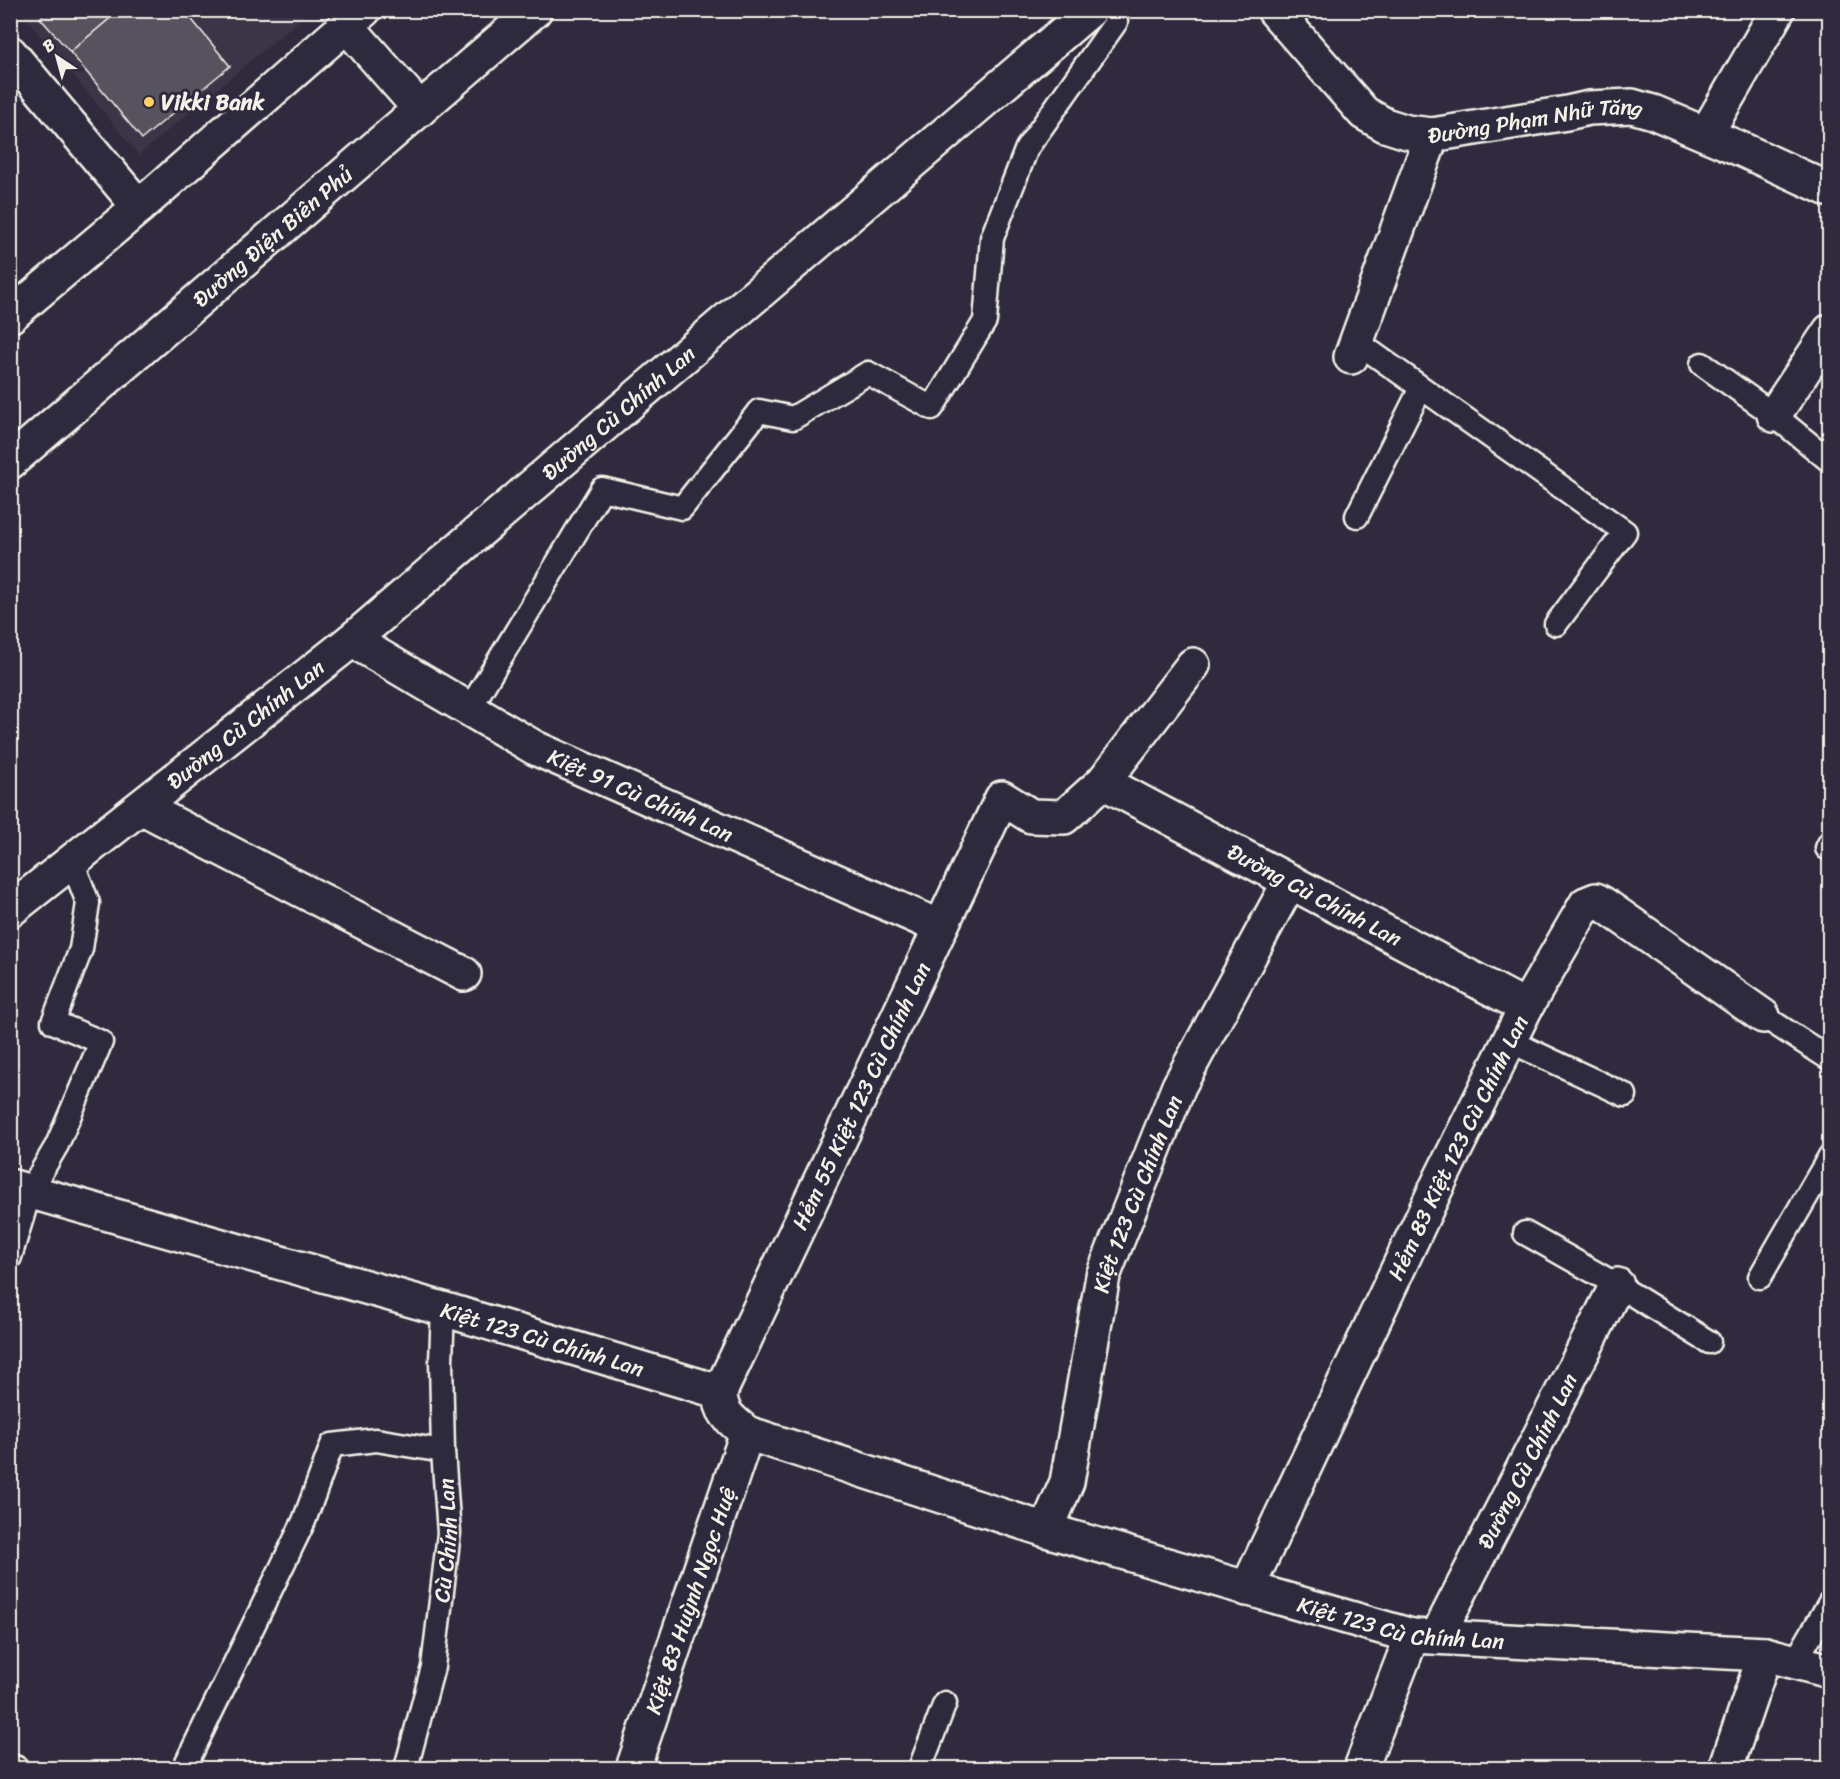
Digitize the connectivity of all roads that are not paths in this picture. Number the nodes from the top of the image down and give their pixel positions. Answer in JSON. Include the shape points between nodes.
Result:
{"nodes":[{"id":1,"x":535,"y":10,"type":"edge"},
{"id":2,"x":1090,"y":10,"type":"edge"},
{"id":3,"x":1113,"y":10,"type":"edge"},
{"id":4,"x":1274,"y":10,"type":"edge"},
{"id":5,"x":1778,"y":10,"type":"edge"},
{"id":6,"x":355,"y":18,"type":"edge"},
{"id":7,"x":10,"y":53,"type":"edge"},
{"id":8,"x":420,"y":109,"type":"junction"},
{"id":9,"x":1706,"y":134,"type":"junction"},
{"id":10,"x":1432,"y":135,"type":"junction"},
{"id":11,"x":1830,"y":189,"type":"edge"},
{"id":12,"x":139,"y":207,"type":"junction"},
{"id":13,"x":10,"y":316,"type":"edge"},
{"id":14,"x":1830,"y":331,"type":"edge"},
{"id":15,"x":1354,"y":350,"type":"joint"},
{"id":16,"x":1702,"y":364,"type":"dead end"},
{"id":17,"x":1421,"y":388,"type":"junction"},
{"id":18,"x":1774,"y":415,"type":"junction"},
{"id":19,"x":1830,"y":461,"type":"edge"},
{"id":20,"x":10,"y":462,"type":"edge"},
{"id":21,"x":1357,"y":516,"type":"dead end"},
{"id":22,"x":1556,"y":624,"type":"dead end"},
{"id":23,"x":352,"y":640,"type":"junction"},
{"id":24,"x":1193,"y":665,"type":"dead end"},
{"id":25,"x":469,"y":710,"type":"junction"},
{"id":26,"x":1103,"y":782,"type":"junction"},
{"id":27,"x":141,"y":807,"type":"junction"},
{"id":28,"x":72,"y":861,"type":"junction"},
{"id":29,"x":1290,"y":881,"type":"junction"},
{"id":30,"x":10,"y":910,"type":"edge"},
{"id":31,"x":940,"y":927,"type":"junction"},
{"id":32,"x":464,"y":974,"type":"dead end"},
{"id":33,"x":1526,"y":1007,"type":"junction"},
{"id":34,"x":1763,"y":1016,"type":"joint"},
{"id":35,"x":1510,"y":1041,"type":"junction"},
{"id":36,"x":1830,"y":1059,"type":"edge"},
{"id":37,"x":1625,"y":1095,"type":"dead end"},
{"id":38,"x":1830,"y":1156,"type":"edge"},
{"id":39,"x":20,"y":1189,"type":"edge"},
{"id":40,"x":1525,"y":1233,"type":"dead end"},
{"id":41,"x":10,"y":1257,"type":"edge"},
{"id":42,"x":1760,"y":1277,"type":"dead end"},
{"id":43,"x":1617,"y":1285,"type":"junction"},
{"id":44,"x":443,"y":1309,"type":"junction"},
{"id":45,"x":1709,"y":1342,"type":"dead end"},
{"id":46,"x":720,"y":1392,"type":"junction"},
{"id":47,"x":747,"y":1433,"type":"junction"},
{"id":48,"x":443,"y":1451,"type":"junction"},
{"id":49,"x":1046,"y":1530,"type":"junction"},
{"id":50,"x":1247,"y":1589,"type":"junction"},
{"id":51,"x":1830,"y":1602,"type":"edge"},
{"id":52,"x":1425,"y":1637,"type":"junction"},
{"id":53,"x":1780,"y":1658,"type":"junction"},
{"id":54,"x":1830,"y":1671,"type":"edge"},
{"id":55,"x":945,"y":1703,"type":"dead end"},
{"id":56,"x":10,"y":1765,"type":"edge"},
{"id":57,"x":17,"y":1768,"type":"edge"},
{"id":58,"x":184,"y":1768,"type":"edge"},
{"id":59,"x":406,"y":1768,"type":"edge"},
{"id":60,"x":633,"y":1768,"type":"edge"},
{"id":61,"x":920,"y":1768,"type":"edge"},
{"id":62,"x":1361,"y":1768,"type":"edge"},
{"id":63,"x":1726,"y":1768,"type":"edge"}],
"edges":[{"from":1,"to":8,"type":"street","name":"Đường Điện Biên Phủ"},
{"from":2,"to":23,"type":"street","name":"Đường Cù Chính Lan"},
{"from":3,"to":25,"type":"lane","via":[[1116,22],[1028,148],[992,238],[986,321],[932,408],[868,373],[794,418],[759,411],[682,508],[602,489]]},
{"from":4,"to":10,"type":"street","name":"Đường Phạm Nhữ Tăng","via":[[1364,113],[1407,132]]},
{"from":5,"to":9,"type":"street"},
{"from":6,"to":8,"type":"street"},
{"from":6,"to":12,"type":"street"},
{"from":7,"to":12,"type":"street"},
{"from":8,"to":20,"type":"street","name":"Đường Điện Biên Phủ"},
{"from":9,"to":10,"type":"street","name":"Đường Phạm Nhữ Tăng","via":[[1632,106],[1589,108]]},
{"from":9,"to":11,"type":"street","name":"Đường Phạm Nhữ Tăng"},
{"from":10,"to":15,"type":"street"},
{"from":12,"to":13,"type":"street"},
{"from":14,"to":18,"type":"street"},
{"from":15,"to":17,"type":"lane"},
{"from":16,"to":18,"type":"lane"},
{"from":17,"to":21,"type":"lane"},
{"from":17,"to":22,"type":"lane","via":[[1625,532]]},
{"from":18,"to":19,"type":"lane"},
{"from":23,"to":25,"type":"street","name":"Kiệt 91 Cù Chính Lan"},
{"from":23,"to":27,"type":"street","name":"Đường Cù Chính Lan"},
{"from":24,"to":26,"type":"street"},
{"from":25,"to":31,"type":"street","name":"Kiệt 91 Cù Chính Lan","via":[[535,748]]},
{"from":26,"to":29,"type":"street","name":"Đường Cù Chính Lan"},
{"from":26,"to":31,"type":"street","name":"Hẻm 55 Kiệt 123 Cù Chính Lan","via":[[1064,817],[1031,816],[1002,798]]},
{"from":27,"to":28,"type":"street","name":"Đường Cù Chính Lan"},
{"from":27,"to":32,"type":"street","name":"Đường Cù Chính Lan"},
{"from":28,"to":30,"type":"street","name":"Đường Cù Chính Lan"},
{"from":28,"to":39,"type":"lane","via":[[88,903],[81,950],[53,1022],[101,1042],[57,1145]]},
{"from":29,"to":33,"type":"street","name":"Đường Cù Chính Lan"},
{"from":29,"to":49,"type":"street","name":"Kiệt 123 Cù Chính Lan","via":[[1179,1086],[1103,1276],[1068,1482]]},
{"from":31,"to":46,"type":"street","name":"Hẻm 55 Kiệt 123 Cù Chính Lan"},
{"from":33,"to":34,"type":"street","name":"Hẻm 83 Kiệt 123 Cù Chính Lan","via":[[1586,904],[1596,900]]},
{"from":33,"to":35,"type":"street","name":"Hẻm 83 Kiệt 123 Cù Chính Lan"},
{"from":34,"to":36,"type":"lane"},
{"from":35,"to":37,"type":"lane"},
{"from":35,"to":50,"type":"street","name":"Hẻm 83 Kiệt 123 Cù Chính Lan"},
{"from":38,"to":42,"type":"lane"},
{"from":39,"to":41,"type":"lane"},
{"from":39,"to":44,"type":"street","name":"Kiệt 123 Cù Chính Lan"},
{"from":40,"to":43,"type":"lane"},
{"from":43,"to":45,"type":"lane"},
{"from":43,"to":52,"type":"street","name":"Đường Cù Chính Lan"},
{"from":44,"to":46,"type":"street","name":"Kiệt 123 Cù Chính Lan"},
{"from":44,"to":48,"type":"lane","name":"Cù Chính Lan"},
{"from":46,"to":47,"type":"street","name":"Kiệt 123 Cù Chính Lan","via":[[720,1405],[727,1417]]},
{"from":47,"to":49,"type":"street","name":"Kiệt 123 Cù Chính Lan"},
{"from":47,"to":60,"type":"street","name":"Kiệt 83 Huỳnh Ngọc Huệ"},
{"from":48,"to":58,"type":"lane","via":[[376,1440],[332,1445],[304,1521]]},
{"from":48,"to":59,"type":"lane","name":"Cù Chính Lan","via":[[449,1533],[433,1667]]},
{"from":49,"to":50,"type":"street","name":"Kiệt 123 Cù Chính Lan"},
{"from":50,"to":52,"type":"street","name":"Kiệt 123 Cù Chính Lan"},
{"from":51,"to":53,"type":"lane"},
{"from":52,"to":53,"type":"street","name":"Kiệt 123 Cù Chính Lan"},
{"from":52,"to":62,"type":"street","name":"Đường Cù Chính Lan"},
{"from":53,"to":54,"type":"street","name":"Kiệt 123 Cù Chính Lan"},
{"from":53,"to":63,"type":"street"},
{"from":55,"to":61,"type":"lane"},
{"from":56,"to":57,"type":"lane"}]}
